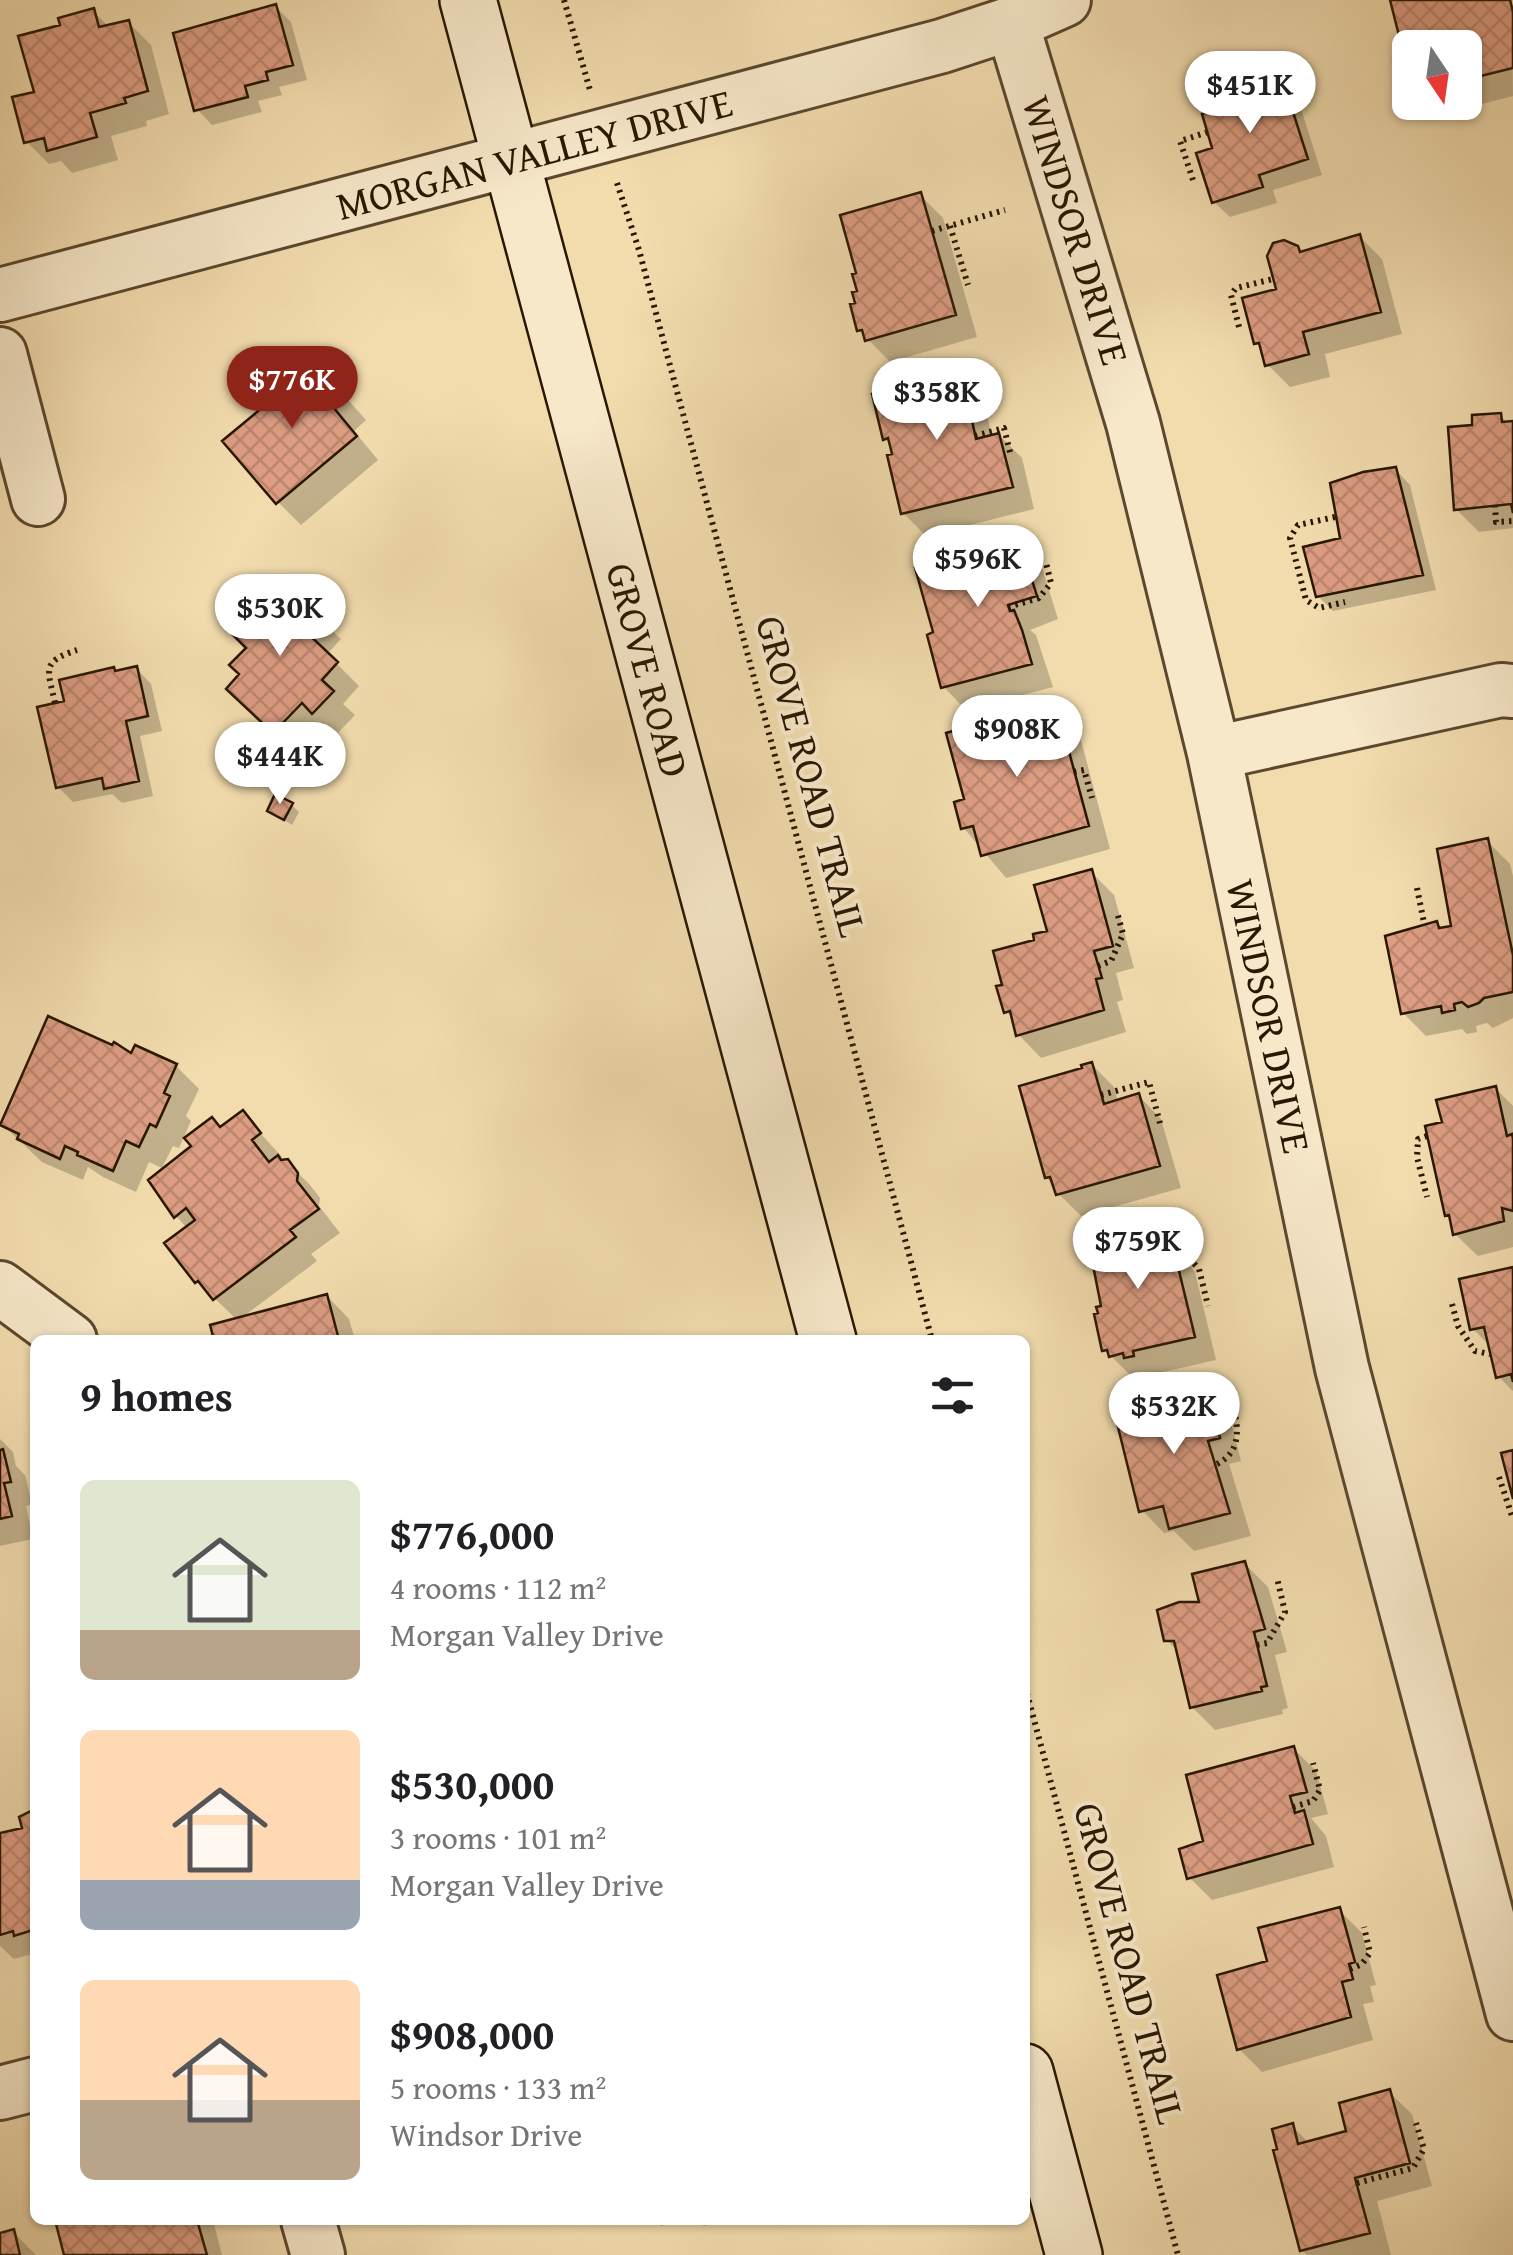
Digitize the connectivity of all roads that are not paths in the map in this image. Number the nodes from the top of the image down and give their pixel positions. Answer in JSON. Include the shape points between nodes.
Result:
{"nodes":[{"id":1,"x":468,"y":0,"type":"edge"},
{"id":2,"x":1064,"y":0,"type":"edge"},
{"id":3,"x":1012,"y":23,"type":"junction"},
{"id":4,"x":511,"y":158,"type":"junction"},
{"id":5,"x":0,"y":295,"type":"edge"},
{"id":6,"x":0,"y":354,"type":"edge"},
{"id":7,"x":38,"y":499,"type":"dead end"},
{"id":8,"x":1513,"y":690,"type":"edge"},
{"id":9,"x":1214,"y":753,"type":"junction"},
{"id":10,"x":0,"y":1288,"type":"edge"},
{"id":11,"x":63,"y":1335,"type":"edge"},
{"id":12,"x":827,"y":1335,"type":"edge"},
{"id":13,"x":1513,"y":2014,"type":"edge"},
{"id":14,"x":30,"y":2085,"type":"edge"},
{"id":15,"x":1030,"y":2091,"type":"edge"},
{"id":16,"x":0,"y":2093,"type":"edge"},
{"id":17,"x":309,"y":2225,"type":"edge"},
{"id":18,"x":318,"y":2255,"type":"edge"},
{"id":19,"x":1074,"y":2255,"type":"edge"}],
"edges":[{"from":1,"to":4,"type":"street","name":"GROVE ROAD"},
{"from":2,"to":3,"type":"street","name":"MORGAN VALLEY DRIVE"},
{"from":3,"to":4,"type":"street","name":"MORGAN VALLEY DRIVE"},
{"from":3,"to":9,"type":"street","name":"WINDSOR DRIVE","via":[[1127,396]]},
{"from":4,"to":5,"type":"street","name":"MORGAN VALLEY DRIVE"},
{"from":4,"to":12,"type":"street","name":"GROVE ROAD"},
{"from":6,"to":7,"type":"street"},
{"from":8,"to":9,"type":"street"},
{"from":9,"to":13,"type":"street","name":"WINDSOR DRIVE","via":[[1342,1368]]},
{"from":10,"to":11,"type":"street"},
{"from":14,"to":16,"type":"street"},
{"from":15,"to":19,"type":"street"},
{"from":17,"to":18,"type":"street"}]}
